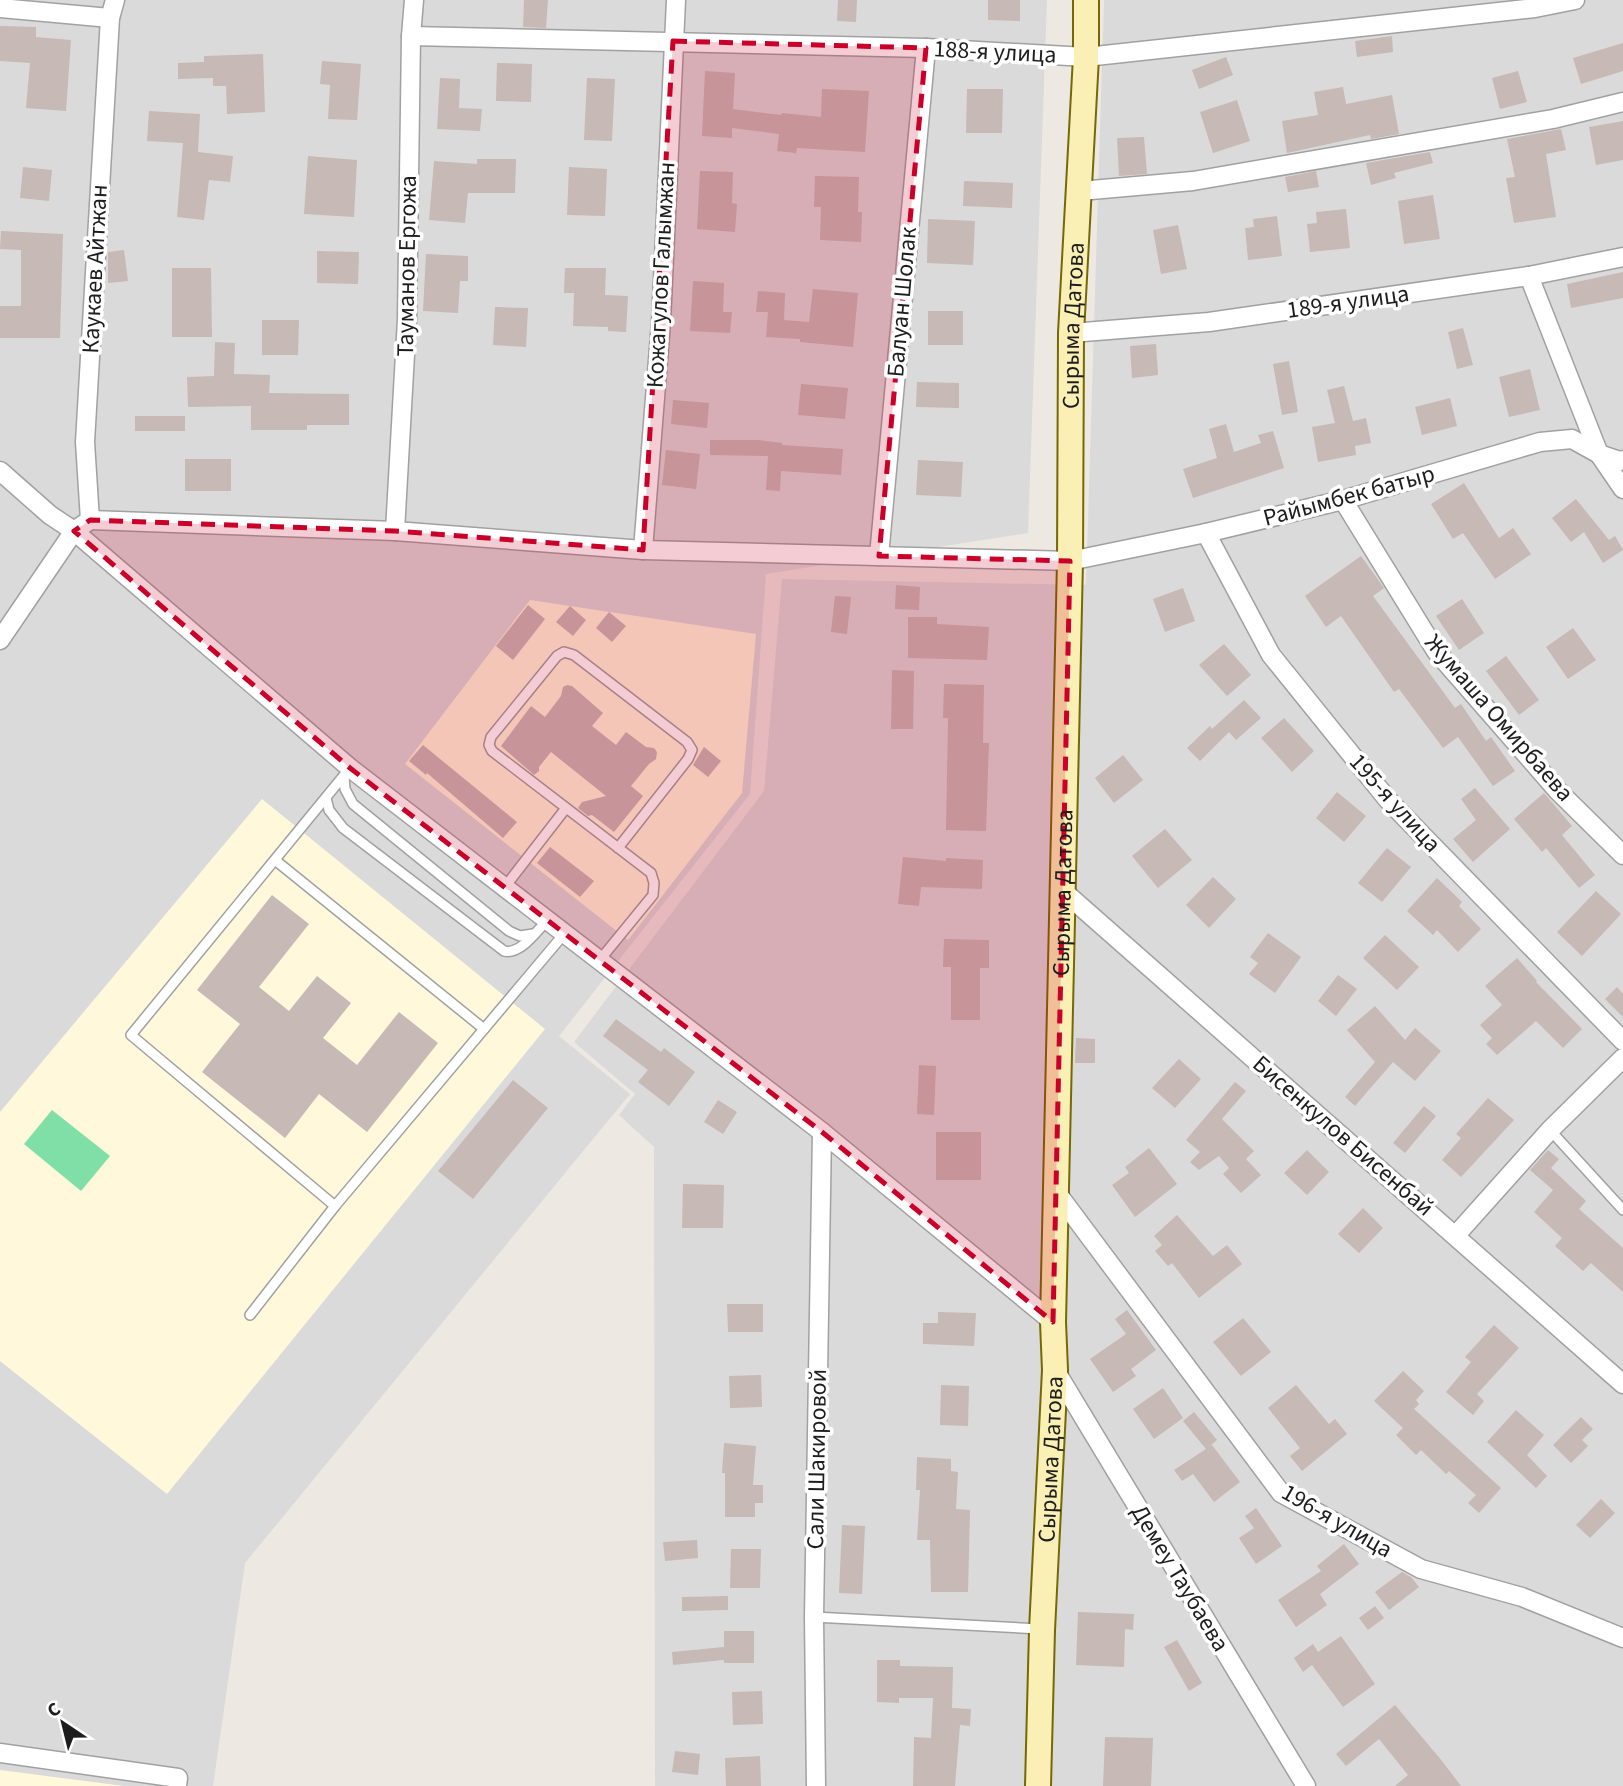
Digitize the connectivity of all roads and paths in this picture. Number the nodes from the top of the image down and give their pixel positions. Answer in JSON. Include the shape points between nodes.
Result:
{"nodes":[{"id":1,"x":115,"y":0,"type":"edge"},
{"id":2,"x":414,"y":0,"type":"edge"},
{"id":3,"x":676,"y":0,"type":"edge"},
{"id":4,"x":1086,"y":0,"type":"edge"},
{"id":5,"x":1575,"y":0,"type":"edge"},
{"id":6,"x":0,"y":8,"type":"edge"},
{"id":7,"x":110,"y":18,"type":"junction"},
{"id":8,"x":411,"y":36,"type":"junction"},
{"id":9,"x":673,"y":41,"type":"junction"},
{"id":10,"x":926,"y":48,"type":"junction"},
{"id":11,"x":1086,"y":57,"type":"junction"},
{"id":12,"x":1623,"y":102,"type":"edge"},
{"id":13,"x":1080,"y":191,"type":"junction"},
{"id":14,"x":1623,"y":257,"type":"edge"},
{"id":15,"x":1529,"y":276,"type":"junction"},
{"id":16,"x":1071,"y":333,"type":"junction"},
{"id":17,"x":1599,"y":454,"type":"junction"},
{"id":18,"x":1623,"y":460,"type":"edge"},
{"id":19,"x":0,"y":471,"type":"edge"},
{"id":20,"x":1623,"y":489,"type":"edge"},
{"id":21,"x":1343,"y":499,"type":"junction"},
{"id":22,"x":90,"y":520,"type":"junction"},
{"id":23,"x":74,"y":531,"type":"junction"},
{"id":24,"x":395,"y":531,"type":"junction"},
{"id":25,"x":1206,"y":533,"type":"junction"},
{"id":26,"x":643,"y":551,"type":"junction"},
{"id":27,"x":879,"y":556,"type":"junction"},
{"id":28,"x":1070,"y":561,"type":"junction"},
{"id":29,"x":0,"y":640,"type":"edge"},
{"id":30,"x":347,"y":772,"type":"junction"},
{"id":31,"x":326,"y":798,"type":"junction"},
{"id":32,"x":566,"y":808,"type":"junction"},
{"id":33,"x":618,"y":848,"type":"junction"},
{"id":34,"x":1623,"y":855,"type":"edge"},
{"id":35,"x":275,"y":860,"type":"junction"},
{"id":36,"x":504,"y":888,"type":"junction"},
{"id":37,"x":1062,"y":890,"type":"junction"},
{"id":38,"x":547,"y":921,"type":"junction"},
{"id":39,"x":533,"y":934,"type":"junction"},
{"id":40,"x":564,"y":934,"type":"junction"},
{"id":41,"x":599,"y":961,"type":"junction"},
{"id":42,"x":484,"y":1029,"type":"junction"},
{"id":43,"x":1623,"y":1041,"type":"edge"},
{"id":44,"x":1623,"y":1058,"type":"edge"},
{"id":45,"x":1550,"y":1130,"type":"junction"},
{"id":46,"x":822,"y":1132,"type":"junction"},
{"id":47,"x":1057,"y":1193,"type":"junction"},
{"id":48,"x":335,"y":1206,"type":"junction"},
{"id":49,"x":1623,"y":1210,"type":"edge"},
{"id":50,"x":1456,"y":1235,"type":"junction"},
{"id":51,"x":250,"y":1315,"type":"dead end"},
{"id":52,"x":1054,"y":1322,"type":"junction"},
{"id":53,"x":1055,"y":1370,"type":"junction"},
{"id":54,"x":1623,"y":1384,"type":"edge"},
{"id":55,"x":814,"y":1617,"type":"junction"},
{"id":56,"x":1042,"y":1630,"type":"junction"},
{"id":57,"x":1623,"y":1638,"type":"edge"},
{"id":58,"x":0,"y":1753,"type":"edge"},
{"id":59,"x":177,"y":1786,"type":"edge"},
{"id":60,"x":816,"y":1786,"type":"edge"},
{"id":61,"x":1038,"y":1786,"type":"edge"},
{"id":62,"x":1306,"y":1786,"type":"edge"}],
"edges":[{"from":1,"to":7,"type":"street","name":"Каукаев Айтжан"},
{"from":2,"to":8,"type":"street","name":"Тауманов Ергожа"},
{"from":3,"to":9,"type":"street","name":"Кожагулов Галымжан"},
{"from":4,"to":11,"type":"street","name":"Сырыма Датова"},
{"from":5,"to":11,"type":"street","name":"188-я улица"},
{"from":6,"to":7,"type":"street"},
{"from":7,"to":22,"type":"street","name":"Каукаев Айтжан","via":[[85,442]]},
{"from":8,"to":9,"type":"street","name":"188-я улица"},
{"from":8,"to":24,"type":"street","name":"Тауманов Ергожа","via":[[407,319]]},
{"from":9,"to":10,"type":"street","name":"188-я улица"},
{"from":9,"to":26,"type":"street","name":"Кожагулов Галымжан","via":[[661,322]]},
{"from":10,"to":11,"type":"street","name":"188-я улица"},
{"from":10,"to":27,"type":"street","name":"Балуан Шолак"},
{"from":11,"to":13,"type":"street","name":"Сырыма Датова"},
{"from":12,"to":13,"type":"street","via":[[1553,119],[1193,181]]},
{"from":13,"to":16,"type":"street","name":"Сырыма Датова"},
{"from":14,"to":15,"type":"street","name":"189-я улица"},
{"from":15,"to":16,"type":"street","name":"189-я улица","via":[[1209,322]]},
{"from":15,"to":17,"type":"street"},
{"from":16,"to":28,"type":"street","name":"Сырыма Датова"},
{"from":17,"to":18,"type":"street","name":"Райымбек батыр"},
{"from":17,"to":20,"type":"street"},
{"from":17,"to":21,"type":"street","name":"Райымбек батыр","via":[[1572,439],[1540,442]]},
{"from":19,"to":23,"type":"street"},
{"from":21,"to":25,"type":"street","name":"Райымбек батыр"},
{"from":21,"to":34,"type":"street","name":"Жумаша Омирбаева","via":[[1436,651],[1558,791]]},
{"from":22,"to":23,"type":"street"},
{"from":22,"to":24,"type":"street","name":"Райымбек батыр"},
{"from":23,"to":29,"type":"street"},
{"from":23,"to":30,"type":"street"},
{"from":24,"to":26,"type":"street","name":"Райымбек батыр"},
{"from":25,"to":28,"type":"street","name":"Райымбек батыр"},
{"from":25,"to":43,"type":"street","name":"195-я улица","via":[[1271,655],[1388,800]]},
{"from":26,"to":27,"type":"street","name":"Райымбек батыр"},
{"from":27,"to":28,"type":"street","name":"Райымбек батыр"},
{"from":28,"to":37,"type":"street","name":"Сырыма Датова"},
{"from":30,"to":31,"type":"lane"},
{"from":30,"to":36,"type":"street"},
{"from":30,"to":39,"type":"lane","via":[[345,789],[353,804],[509,932]]},
{"from":31,"to":35,"type":"lane"},
{"from":31,"to":39,"type":"lane","via":[[328,810],[344,828],[504,951],[519,949]]},
{"from":32,"to":33,"type":"lane"},
{"from":32,"to":33,"type":"lane","via":[[489,745],[557,656],[565,652],[687,742],[691,750],[688,760]]},
{"from":32,"to":36,"type":"lane"},
{"from":33,"to":41,"type":"lane","via":[[651,873],[653,895]]},
{"from":35,"to":42,"type":"lane"},
{"from":35,"to":48,"type":"lane","via":[[131,1035]]},
{"from":36,"to":38,"type":"street"},
{"from":37,"to":47,"type":"street","name":"Сырыма Датова"},
{"from":37,"to":50,"type":"street","name":"Бисенкулов Бисенбай"},
{"from":38,"to":39,"type":"lane"},
{"from":38,"to":40,"type":"street"},
{"from":40,"to":41,"type":"street"},
{"from":40,"to":42,"type":"lane"},
{"from":41,"to":46,"type":"street"},
{"from":42,"to":48,"type":"lane"},
{"from":44,"to":45,"type":"street"},
{"from":45,"to":49,"type":"lane"},
{"from":45,"to":50,"type":"street"},
{"from":46,"to":52,"type":"street"},
{"from":46,"to":55,"type":"street","name":"Сали Шакировой"},
{"from":47,"to":52,"type":"street","name":"Сырыма Датова"},
{"from":47,"to":57,"type":"street","name":"196-я улица","via":[[1281,1493],[1421,1569],[1522,1597]]},
{"from":48,"to":51,"type":"lane"},
{"from":50,"to":54,"type":"street","name":"Бисенкулов Бисенбай"},
{"from":52,"to":53,"type":"street","name":"Сырыма Датова"},
{"from":53,"to":56,"type":"street","name":"Сырыма Датова"},
{"from":53,"to":62,"type":"street","name":"Демеу Таубаева"},
{"from":55,"to":56,"type":"lane"},
{"from":55,"to":60,"type":"street","name":"Сали Шакировой"},
{"from":56,"to":61,"type":"street","name":"Сырыма Датова"},
{"from":58,"to":59,"type":"street","via":[[178,1778]]}]}
